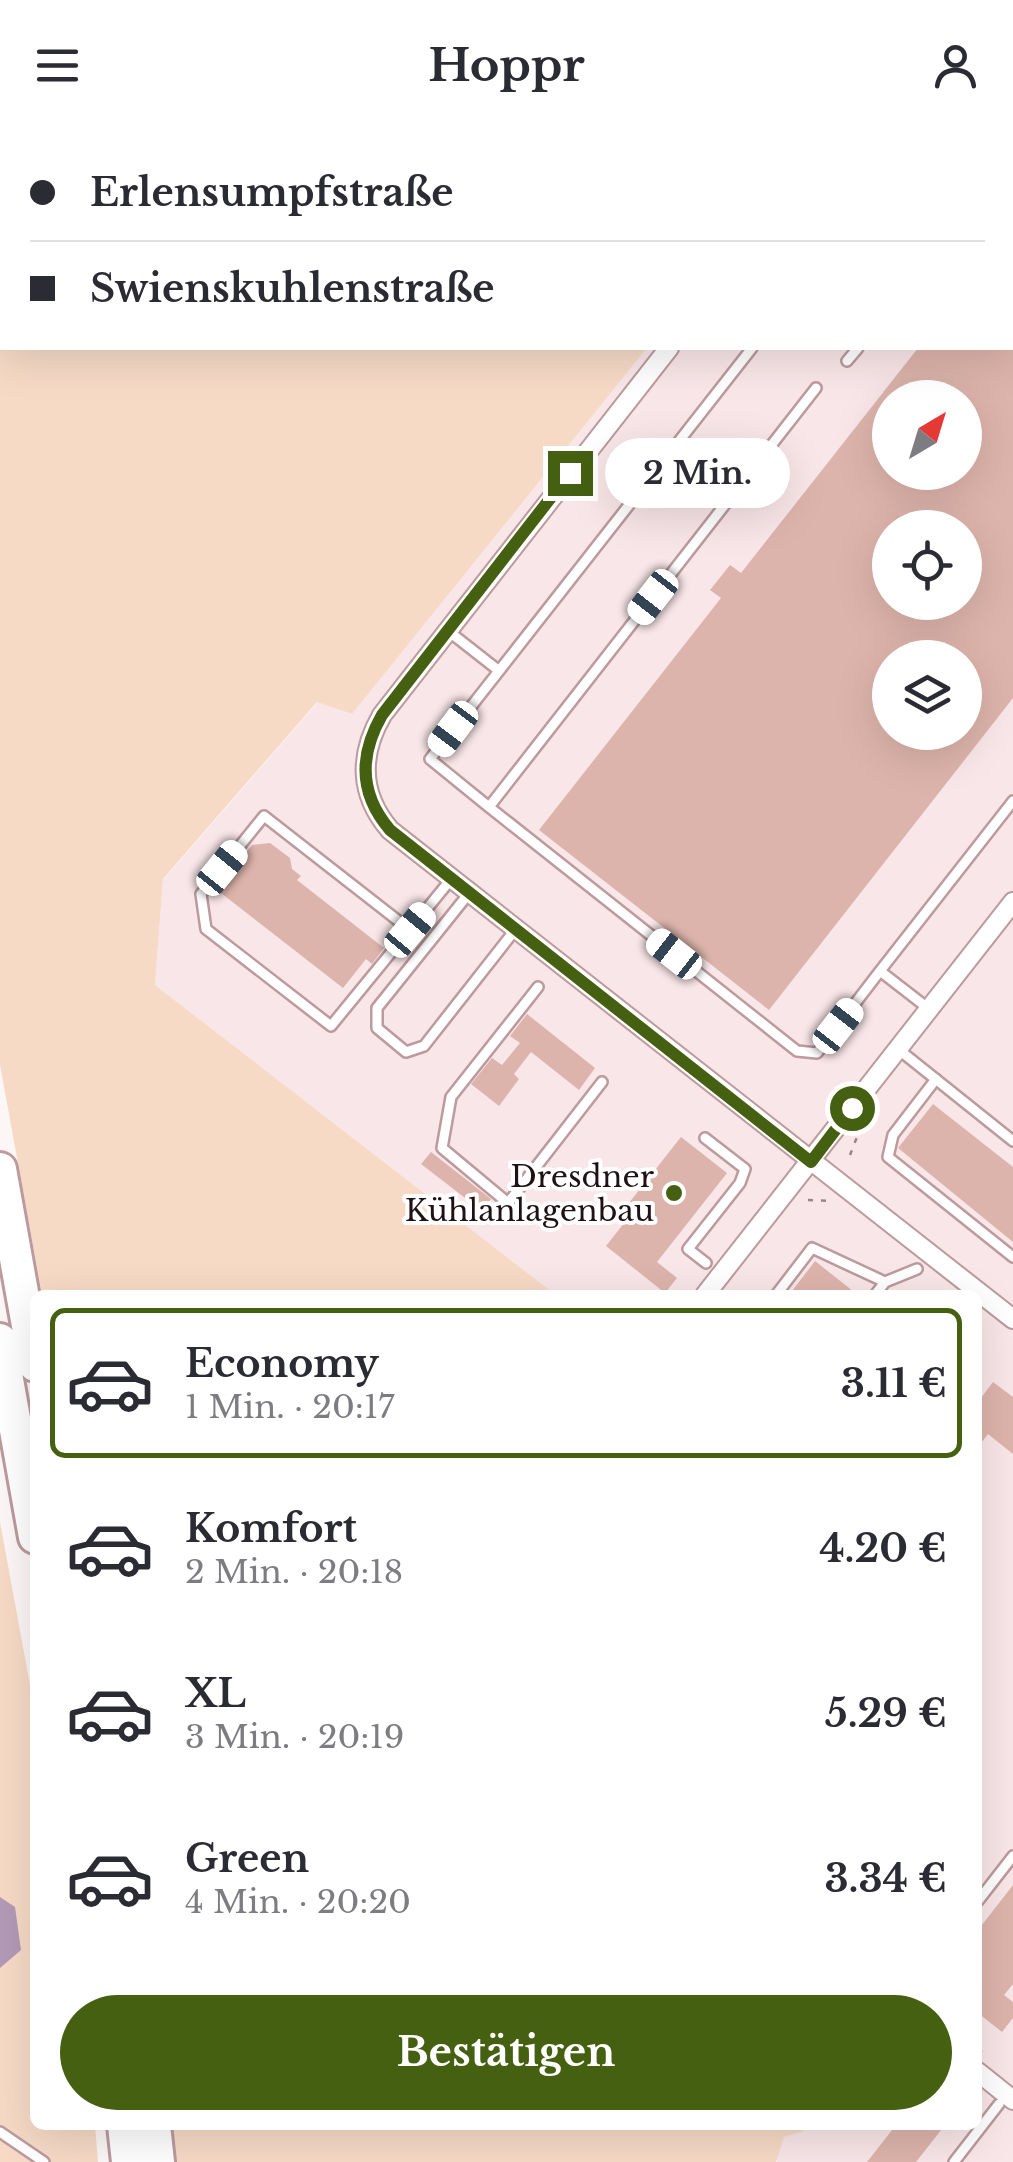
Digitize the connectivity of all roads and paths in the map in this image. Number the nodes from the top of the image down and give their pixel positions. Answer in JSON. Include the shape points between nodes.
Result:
{"nodes":[{"id":1,"x":667,"y":350,"type":"edge"},
{"id":2,"x":750,"y":350,"type":"edge"},
{"id":3,"x":856,"y":350,"type":"edge"},
{"id":4,"x":847,"y":361,"type":"dead end"},
{"id":5,"x":816,"y":388,"type":"dead end"},
{"id":6,"x":447,"y":630,"type":"junction"},
{"id":7,"x":498,"y":670,"type":"junction"},
{"id":8,"x":1013,"y":801,"type":"edge"},
{"id":9,"x":489,"y":807,"type":"junction"},
{"id":10,"x":452,"y":878,"type":"junction"},
{"id":11,"x":470,"y":892,"type":"junction"},
{"id":12,"x":1013,"y":902,"type":"edge"},
{"id":13,"x":517,"y":928,"type":"junction"},
{"id":14,"x":410,"y":930,"type":"junction"},
{"id":15,"x":880,"y":971,"type":"junction"},
{"id":16,"x":538,"y":987,"type":"dead end"},
{"id":17,"x":929,"y":1008,"type":"junction"},
{"id":18,"x":898,"y":1049,"type":"junction"},
{"id":19,"x":936,"y":1079,"type":"junction"},
{"id":20,"x":602,"y":1082,"type":"dead end"},
{"id":21,"x":706,"y":1138,"type":"dead end"},
{"id":22,"x":1013,"y":1142,"type":"edge"},
{"id":23,"x":811,"y":1162,"type":"junction"},
{"id":24,"x":0,"y":1169,"type":"edge"},
{"id":25,"x":808,"y":1200,"type":"dead end"},
{"id":26,"x":832,"y":1201,"type":"dead end"},
{"id":27,"x":1013,"y":1257,"type":"edge"},
{"id":28,"x":706,"y":1264,"type":"dead end"},
{"id":29,"x":917,"y":1270,"type":"dead end"},
{"id":30,"x":885,"y":1282,"type":"junction"},
{"id":31,"x":709,"y":1290,"type":"edge"},
{"id":32,"x":780,"y":1290,"type":"edge"},
{"id":33,"x":879,"y":1290,"type":"edge"},
{"id":34,"x":975,"y":1290,"type":"edge"},
{"id":35,"x":982,"y":1296,"type":"edge"},
{"id":36,"x":1013,"y":1320,"type":"edge"},
{"id":37,"x":30,"y":1336,"type":"edge"},
{"id":38,"x":0,"y":1340,"type":"edge"},
{"id":39,"x":30,"y":1509,"type":"edge"},
{"id":40,"x":1013,"y":1856,"type":"edge"},
{"id":41,"x":982,"y":1896,"type":"edge"},
{"id":42,"x":982,"y":2076,"type":"edge"},
{"id":43,"x":1006,"y":2102,"type":"edge"},
{"id":44,"x":125,"y":2130,"type":"edge"},
{"id":45,"x":155,"y":2130,"type":"edge"},
{"id":46,"x":982,"y":2130,"type":"edge"},
{"id":47,"x":982,"y":2130,"type":"edge"},
{"id":48,"x":0,"y":2132,"type":"edge"},
{"id":49,"x":44,"y":2162,"type":"edge"},
{"id":50,"x":128,"y":2162,"type":"edge"},
{"id":51,"x":158,"y":2162,"type":"edge"},
{"id":52,"x":954,"y":2162,"type":"edge"}],
"edges":[{"from":1,"to":6,"type":"street"},
{"from":2,"to":7,"type":"lane"},
{"from":3,"to":4,"type":"lane"},
{"from":5,"to":9,"type":"lane"},
{"from":6,"to":7,"type":"lane"},
{"from":6,"to":10,"type":"street","via":[[377,724],[364,778],[375,813]]},
{"from":7,"to":9,"type":"lane","via":[[430,759]]},
{"from":8,"to":15,"type":"lane"},
{"from":9,"to":15,"type":"lane","via":[[797,1051],[817,1053]]},
{"from":10,"to":11,"type":"street"},
{"from":10,"to":14,"type":"lane"},
{"from":11,"to":13,"type":"street"},
{"from":11,"to":13,"type":"lane","via":[[377,1008],[377,1028],[406,1052],[424,1046]]},
{"from":12,"to":17,"type":"street"},
{"from":13,"to":23,"type":"street"},
{"from":14,"to":14,"type":"lane","via":[[331,1026],[206,929],[201,894],[264,816]]},
{"from":15,"to":17,"type":"lane"},
{"from":16,"to":20,"type":"lane","via":[[451,1098],[442,1148],[508,1203]]},
{"from":17,"to":18,"type":"street"},
{"from":18,"to":19,"type":"lane"},
{"from":18,"to":23,"type":"street"},
{"from":19,"to":22,"type":"lane"},
{"from":19,"to":27,"type":"lane","via":[[894,1136],[888,1157]]},
{"from":21,"to":28,"type":"lane","via":[[745,1169],[688,1249]]},
{"from":23,"to":31,"type":"street"},
{"from":23,"to":34,"type":"street"},
{"from":24,"to":37,"type":"highway"},
{"from":25,"to":26,"type":"path"},
{"from":29,"to":30,"type":"lane"},
{"from":30,"to":32,"type":"lane","via":[[812,1248]]},
{"from":30,"to":33,"type":"lane"},
{"from":35,"to":36,"type":"street"},
{"from":38,"to":39,"type":"highway"},
{"from":40,"to":41,"type":"lane"},
{"from":42,"to":43,"type":"street"},
{"from":43,"to":47,"type":"lane"},
{"from":44,"to":50,"type":"highway"},
{"from":45,"to":51,"type":"highway"},
{"from":46,"to":52,"type":"lane"},
{"from":48,"to":49,"type":"lane"}]}
